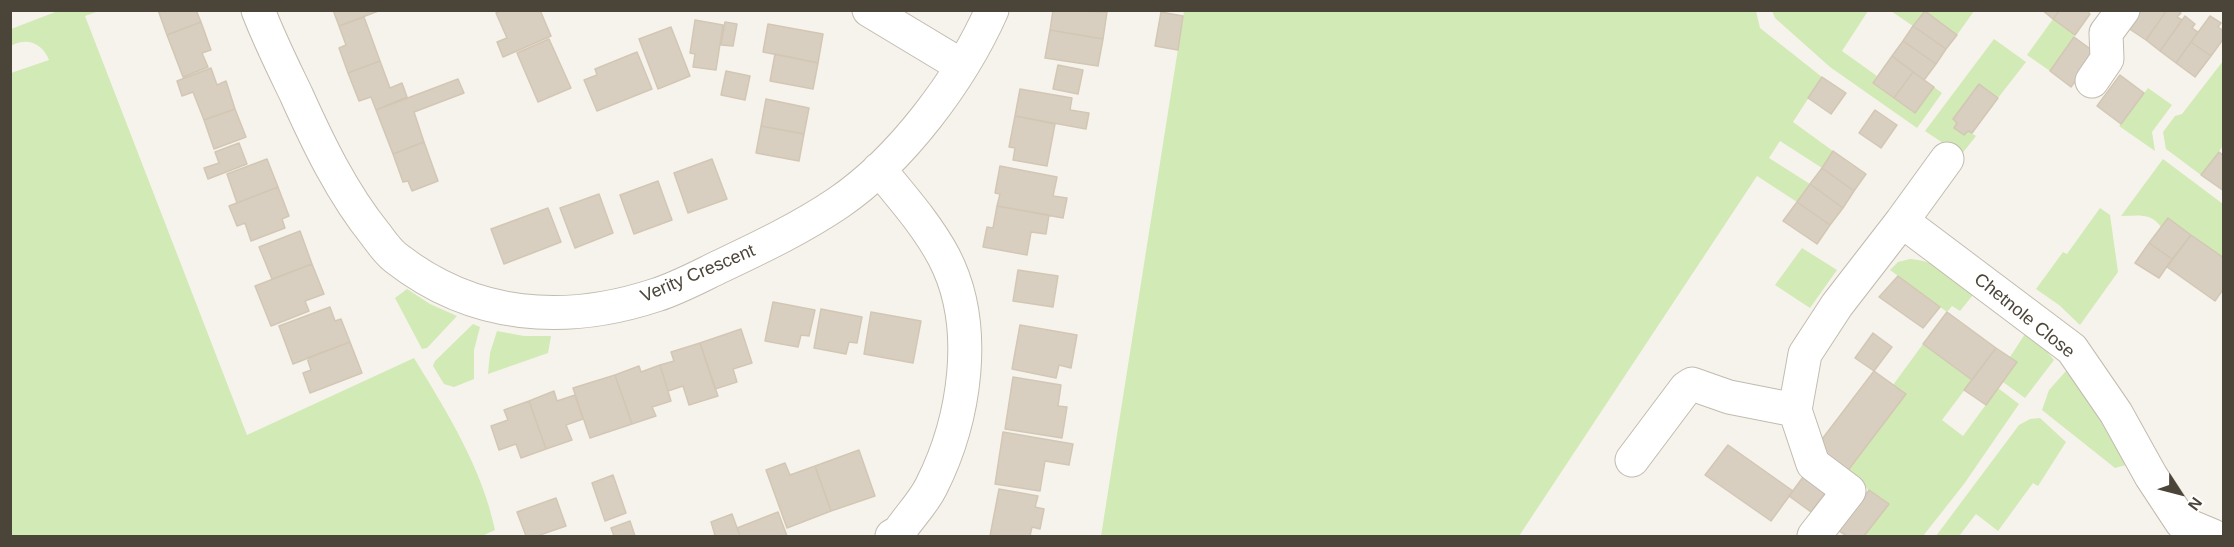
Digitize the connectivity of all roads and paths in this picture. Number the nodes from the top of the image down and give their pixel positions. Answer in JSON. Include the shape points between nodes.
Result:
{"nodes":[{"id":1,"x":258,"y":10,"type":"edge"},
{"id":2,"x":869,"y":10,"type":"edge"},
{"id":3,"x":992,"y":10,"type":"edge"},
{"id":4,"x":2123,"y":10,"type":"edge"},
{"id":5,"x":962,"y":66,"type":"junction"},
{"id":6,"x":2092,"y":81,"type":"dead end"},
{"id":7,"x":1947,"y":159,"type":"dead end"},
{"id":8,"x":879,"y":169,"type":"junction"},
{"id":9,"x":1902,"y":221,"type":"junction"},
{"id":10,"x":1795,"y":410,"type":"junction"},
{"id":11,"x":1632,"y":460,"type":"dead end"},
{"id":12,"x":2171,"y":530,"type":"edge"},
{"id":13,"x":892,"y":537,"type":"edge"},
{"id":14,"x":1814,"y":537,"type":"edge"},
{"id":15,"x":2213,"y":537,"type":"edge"}],
"edges":[{"from":1,"to":8,"type":"street","name":"Verity Crescent","via":[[309,123],[366,224],[393,256],[416,273],[497,308],[553,314],[599,310],[658,295],[775,240],[839,202]]},
{"from":2,"to":5,"type":"street"},
{"from":3,"to":5,"type":"street","name":"Verity Crescent"},
{"from":4,"to":6,"type":"street","via":[[2106,33],[2107,59]]},
{"from":5,"to":8,"type":"street","name":"Verity Crescent","via":[[934,108]]},
{"from":7,"to":9,"type":"street"},
{"from":8,"to":13,"type":"street","via":[[917,215],[945,258],[961,302],[964,334],[963,390],[951,440],[930,489]]},
{"from":9,"to":10,"type":"street","via":[[1837,305],[1805,354]]},
{"from":9,"to":12,"type":"street","name":"Chetnole Close","via":[[2072,349],[2116,413],[2151,476]]},
{"from":10,"to":11,"type":"street","via":[[1729,397],[1692,384]]},
{"from":10,"to":14,"type":"street","via":[[1813,464],[1849,491]]},
{"from":12,"to":15,"type":"street","name":"Chetnole Close"}]}
